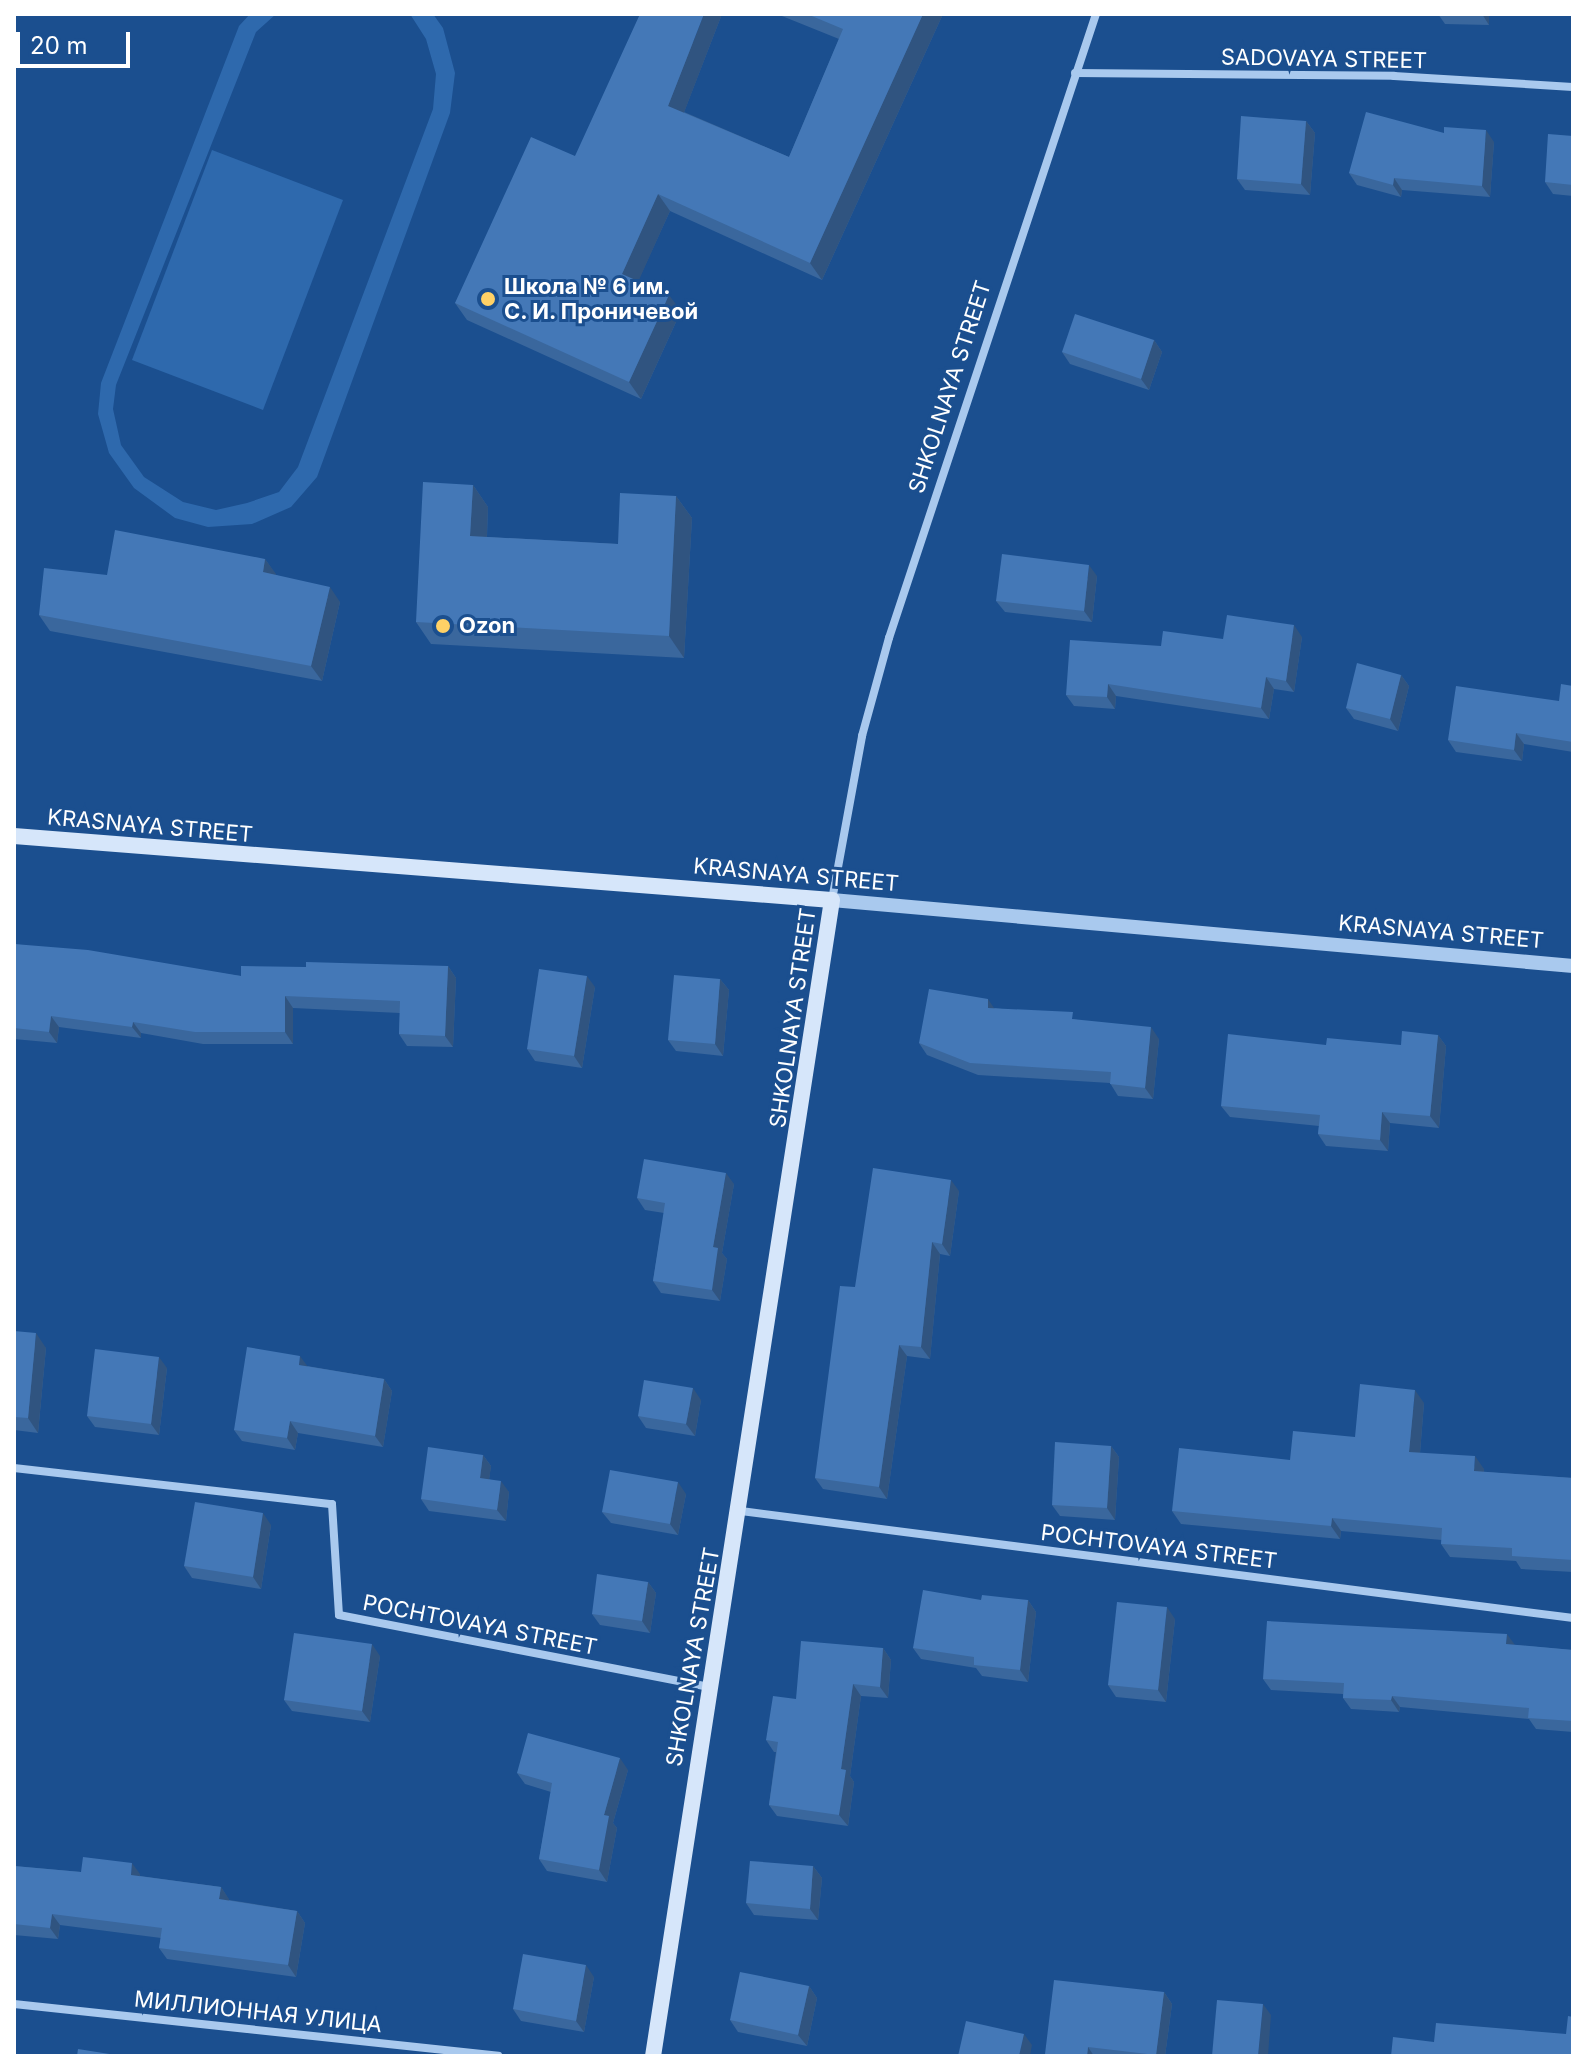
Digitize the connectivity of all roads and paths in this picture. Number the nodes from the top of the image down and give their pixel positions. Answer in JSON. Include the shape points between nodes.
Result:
{"nodes":[{"id":1,"x":1096,"y":14,"type":"edge"},
{"id":2,"x":1075,"y":73,"type":"junction"},
{"id":3,"x":1573,"y":87,"type":"edge"},
{"id":4,"x":14,"y":836,"type":"edge"},
{"id":5,"x":832,"y":900,"type":"junction"},
{"id":6,"x":1573,"y":966,"type":"edge"},
{"id":7,"x":14,"y":1468,"type":"edge"},
{"id":8,"x":741,"y":1511,"type":"junction"},
{"id":9,"x":1573,"y":1618,"type":"edge"},
{"id":10,"x":708,"y":1687,"type":"junction"},
{"id":11,"x":14,"y":2004,"type":"edge"},
{"id":12,"x":498,"y":2056,"type":"edge"},
{"id":13,"x":653,"y":2056,"type":"edge"}],
"edges":[{"from":1,"to":2,"type":"street","name":"SHKOLNAYA STREET"},
{"from":2,"to":3,"type":"street","name":"SADOVAYA STREET","via":[[1394,76]]},
{"from":2,"to":5,"type":"street","name":"SHKOLNAYA STREET","via":[[889,638],[862,736]]},
{"from":4,"to":5,"type":"main road","name":"KRASNAYA STREET"},
{"from":5,"to":6,"type":"street","name":"KRASNAYA STREET"},
{"from":5,"to":8,"type":"main road","name":"SHKOLNAYA STREET"},
{"from":7,"to":10,"type":"street","name":"POCHTOVAYA STREET","via":[[332,1504],[339,1615]]},
{"from":8,"to":9,"type":"street","name":"POCHTOVAYA STREET"},
{"from":8,"to":10,"type":"main road","name":"SHKOLNAYA STREET"},
{"from":10,"to":13,"type":"main road","name":"SHKOLNAYA STREET"},
{"from":11,"to":12,"type":"street","name":"МИЛЛИОННАЯ УЛИЦА"}]}
